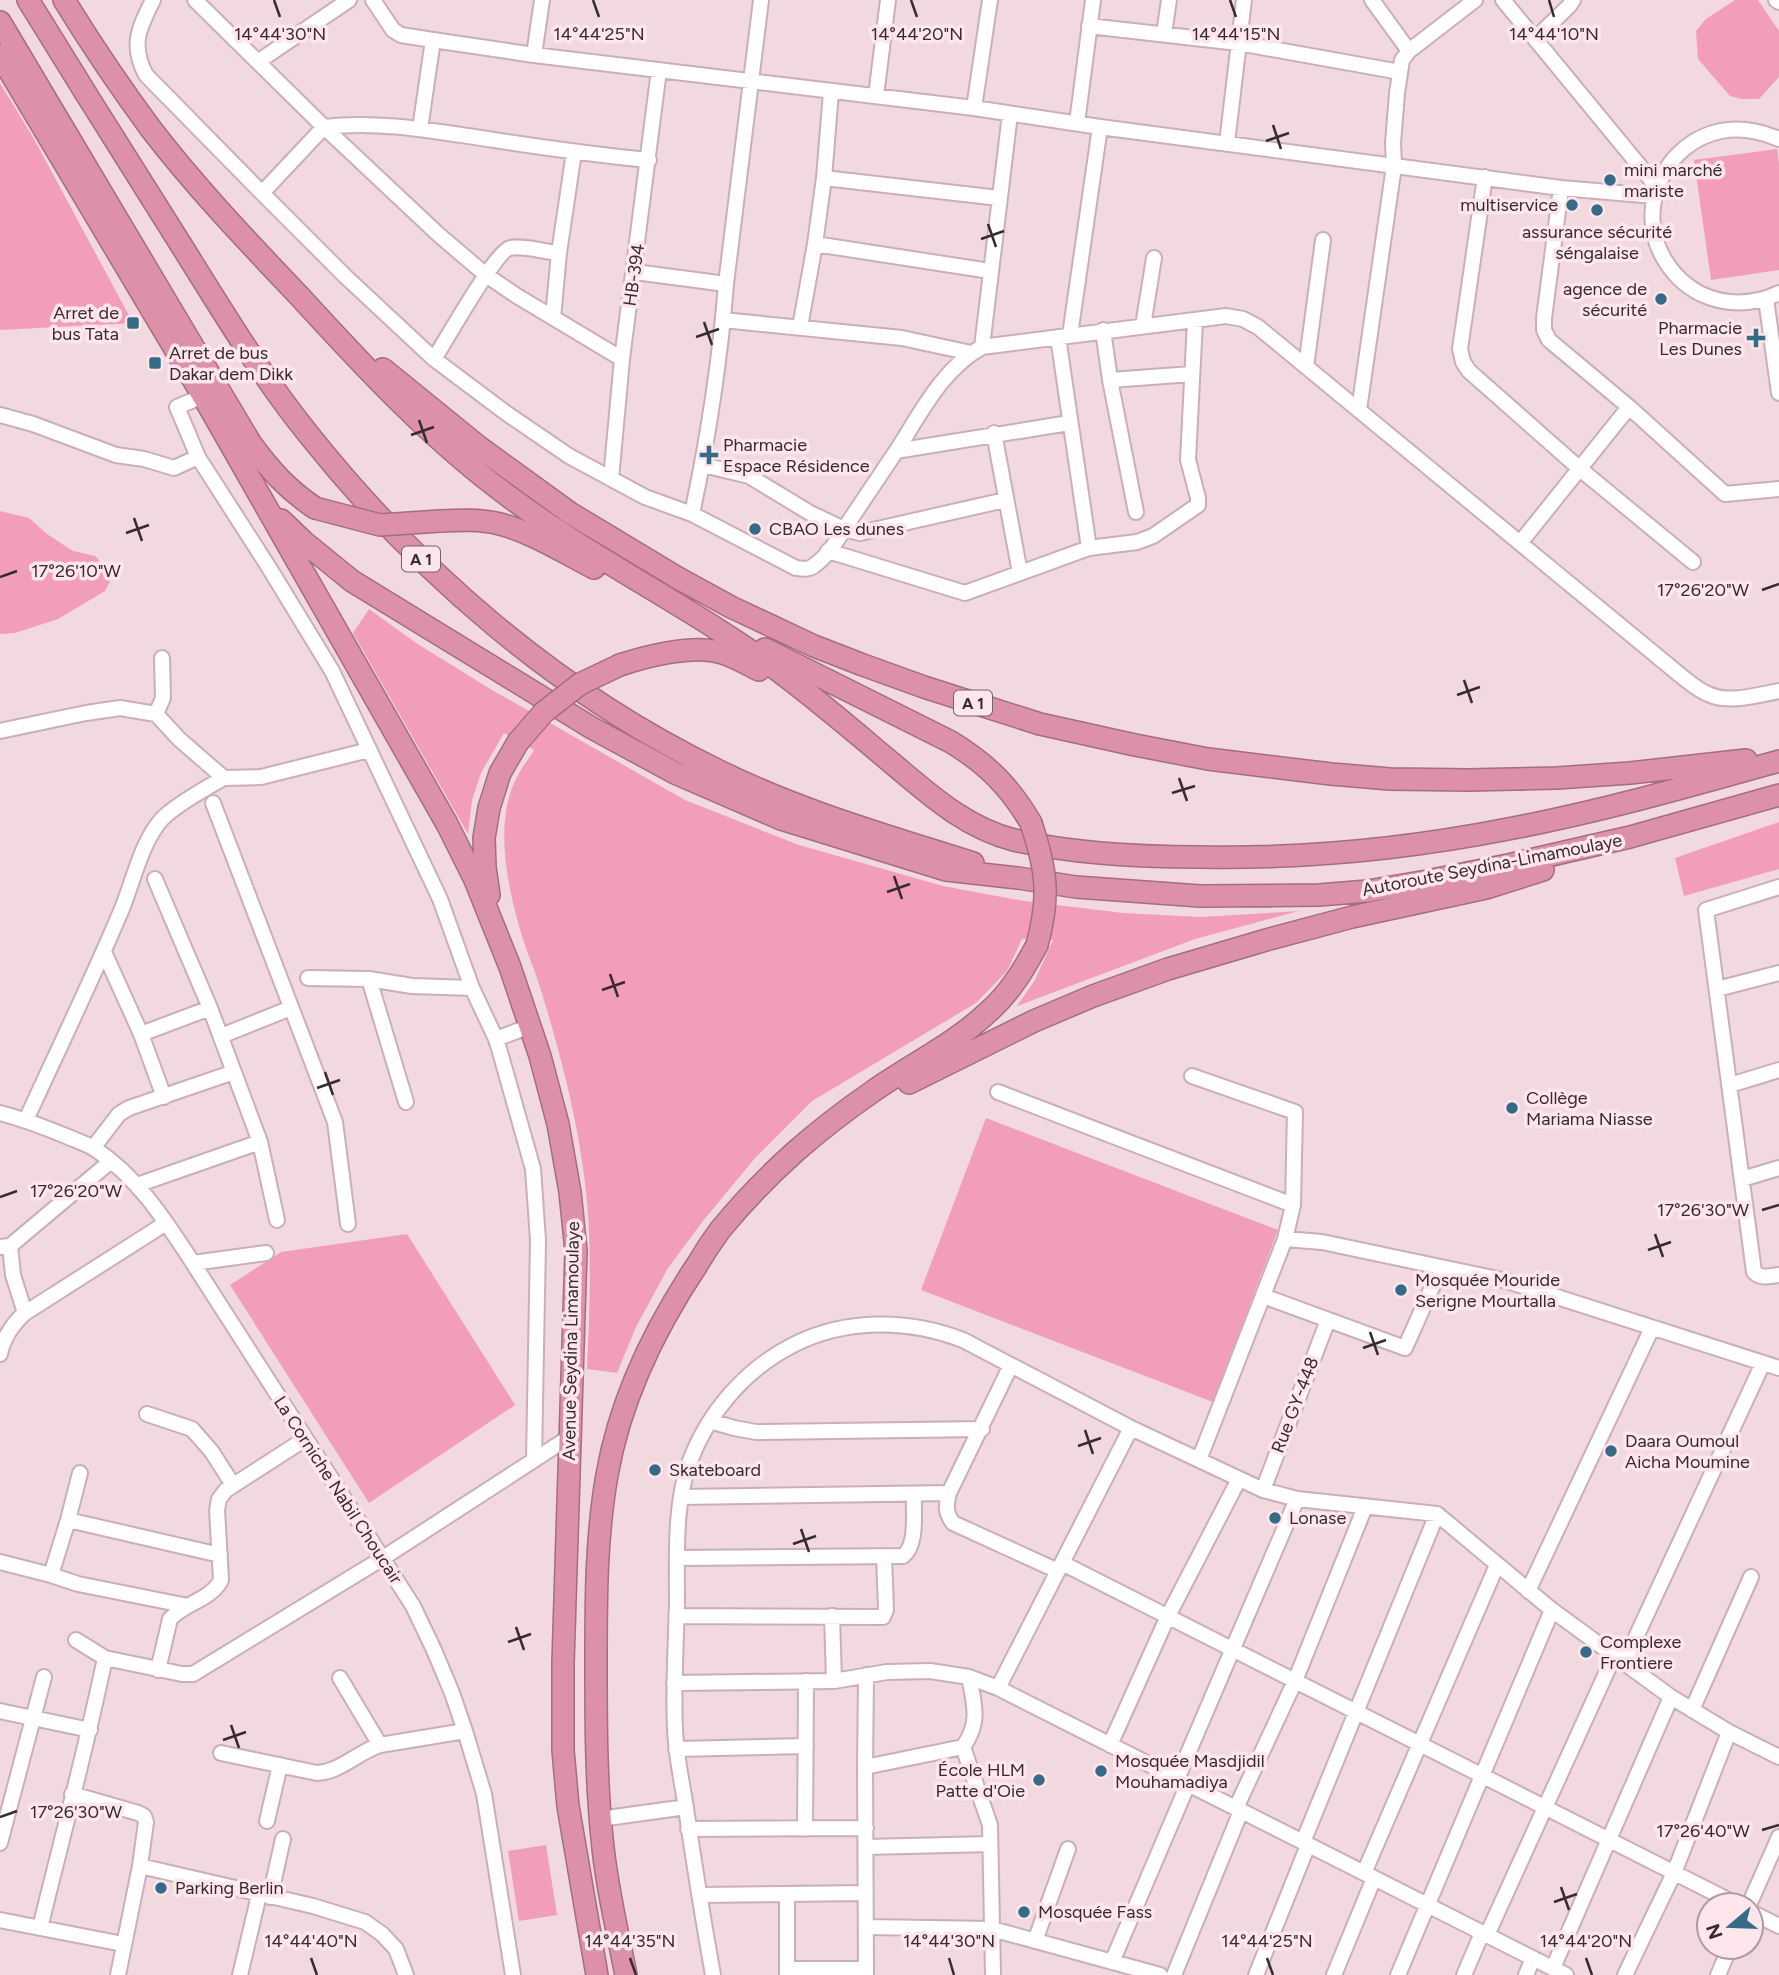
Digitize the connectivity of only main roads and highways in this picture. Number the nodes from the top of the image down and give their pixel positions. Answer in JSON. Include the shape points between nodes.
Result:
{"nodes":[{"id":1,"x":28,"y":0,"type":"edge"},
{"id":2,"x":64,"y":0,"type":"edge"},
{"id":3,"x":0,"y":22,"type":"edge"},
{"id":4,"x":0,"y":55,"type":"edge"},
{"id":5,"x":285,"y":281,"type":"junction"},
{"id":6,"x":262,"y":501,"type":"junction"},
{"id":7,"x":698,"y":618,"type":"junction"},
{"id":8,"x":718,"y":652,"type":"junction"},
{"id":9,"x":764,"y":653,"type":"junction"},
{"id":10,"x":825,"y":708,"type":"junction"},
{"id":11,"x":1779,"y":755,"type":"edge"},
{"id":12,"x":1779,"y":761,"type":"edge"},
{"id":13,"x":1779,"y":795,"type":"edge"},
{"id":14,"x":1630,"y":837,"type":"junction"},
{"id":15,"x":1018,"y":878,"type":"junction"},
{"id":16,"x":510,"y":967,"type":"junction"},
{"id":17,"x":838,"y":1118,"type":"junction"},
{"id":18,"x":597,"y":1975,"type":"edge"},
{"id":19,"x":626,"y":1975,"type":"edge"}],
"edges":[{"from":1,"to":15,"type":"highway","number":"A 1","via":[[245,346],[308,434],[410,549],[479,612],[589,695],[715,770],[828,818]]},
{"from":2,"to":5,"type":"highway","number":"A 1","via":[[152,131]]},
{"from":3,"to":7,"type":"highway","bridge":true,"via":[[251,444],[294,494],[315,508],[380,525],[475,520],[501,524]]},
{"from":4,"to":6,"type":"highway","name":"Avenue Seydina Limamoulaye"},
{"from":5,"to":7,"type":"highway","via":[[388,391],[454,453],[525,508]]},
{"from":5,"to":11,"type":"highway","number":"A 1","via":[[442,418],[570,513],[775,629],[981,706],[1040,724],[1196,757],[1390,779],[1557,778]]},
{"from":6,"to":15,"type":"highway","via":[[352,581],[592,728],[676,773],[771,816],[889,853],[946,870]]},
{"from":6,"to":16,"type":"highway","name":"Avenue Seydina Limamoulaye","via":[[447,824]]},
{"from":7,"to":9,"type":"highway"},
{"from":8,"to":9,"type":"highway"},
{"from":8,"to":10,"type":"highway","via":[[801,691]]},
{"from":8,"to":16,"type":"highway","bridge":true,"via":[[648,655],[620,665],[580,684],[544,712],[518,742],[500,773],[484,838],[489,898]]},
{"from":9,"to":10,"type":"highway"},
{"from":9,"to":17,"type":"highway","bridge":true,"via":[[975,756],[1020,805],[1041,852],[1045,910],[1037,946],[1013,985],[977,1023]]},
{"from":10,"to":12,"type":"highway","via":[[976,827],[1020,841],[1157,857],[1300,856],[1436,841],[1509,829]]},
{"from":13,"to":14,"type":"highway","name":"Autoroute Seydina-Limamoulaye","number":"A 1"},
{"from":14,"to":15,"type":"highway","name":"Autoroute Seydina-Limamoulaye","number":"A 1","via":[[1427,881],[1319,895],[1200,897]]},
{"from":14,"to":17,"type":"highway","via":[[1486,888],[1352,917],[1126,984],[1034,1021]]},
{"from":16,"to":18,"type":"highway","name":"Avenue Seydina Limamoulaye","via":[[558,1124],[576,1251],[564,1750],[568,1806]]},
{"from":17,"to":19,"type":"highway","via":[[797,1150],[719,1231],[653,1340],[622,1415],[607,1473],[597,1577],[600,1819]]}]}
